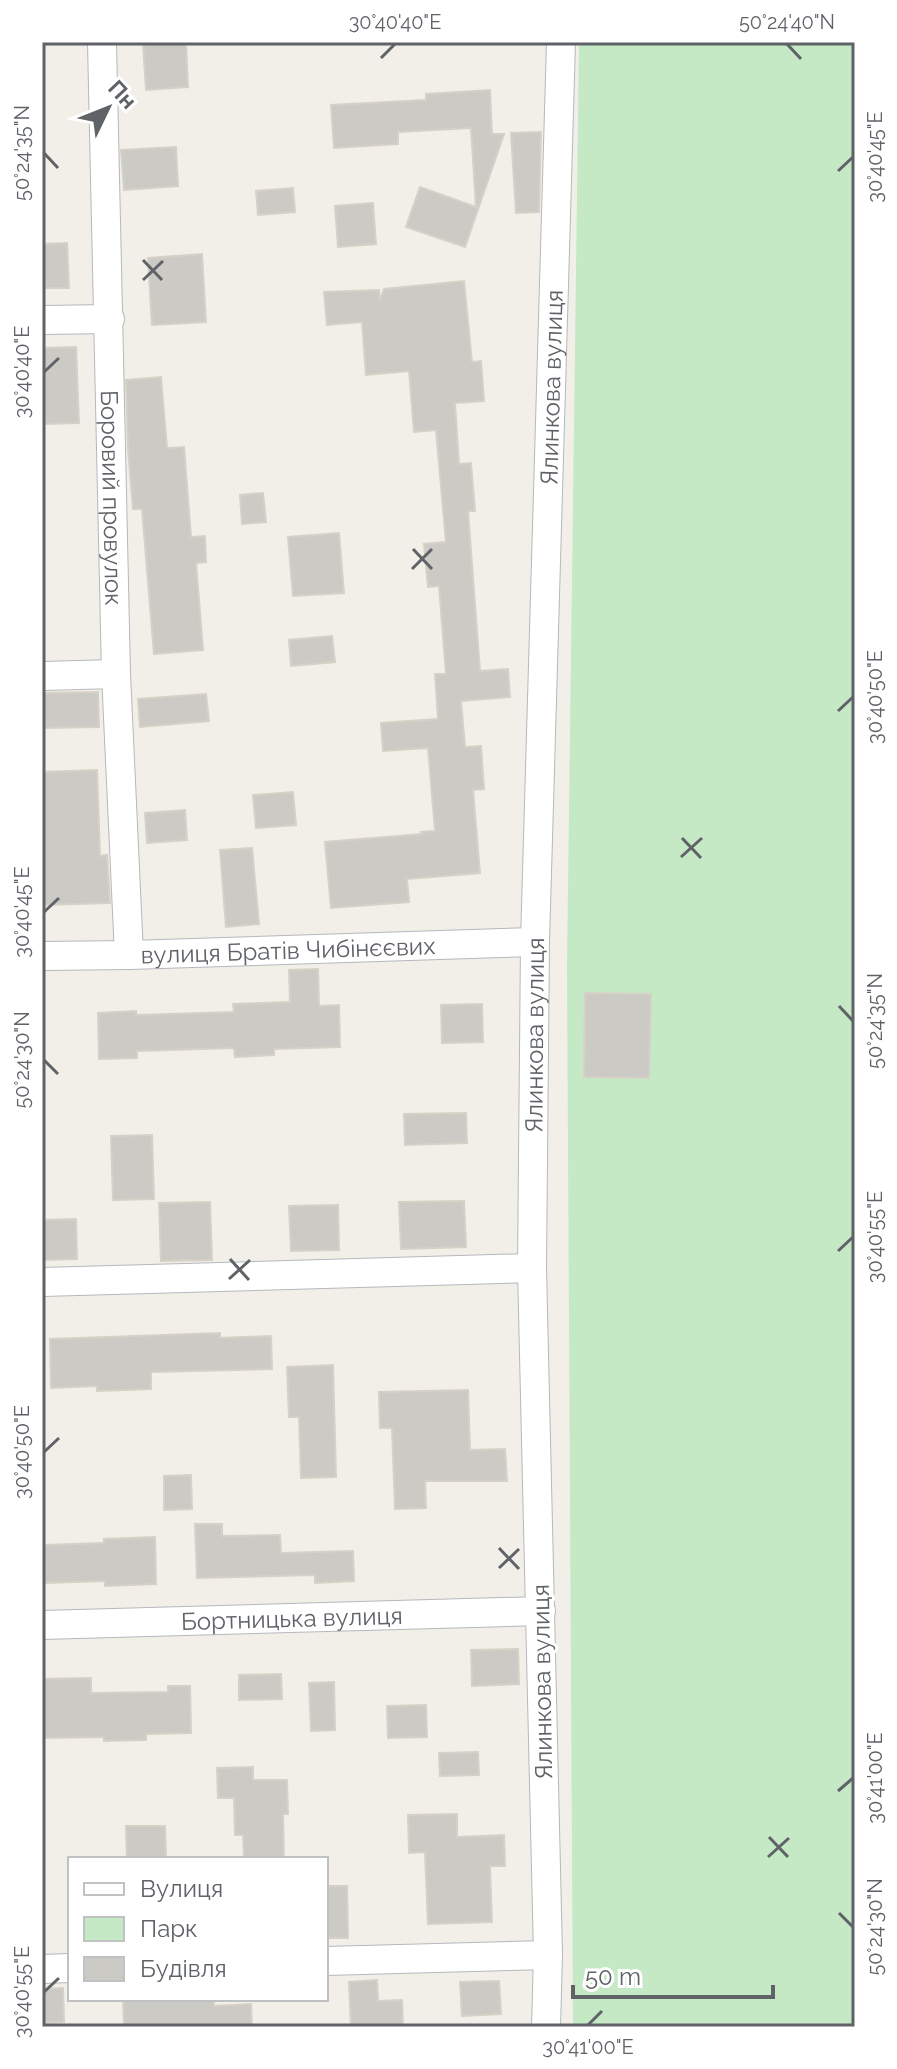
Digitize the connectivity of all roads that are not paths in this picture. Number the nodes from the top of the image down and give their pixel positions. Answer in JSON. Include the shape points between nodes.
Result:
{"nodes":[{"id":1,"x":102,"y":42,"type":"edge"},
{"id":2,"x":561,"y":42,"type":"edge"},
{"id":3,"x":110,"y":319,"type":"junction"},
{"id":4,"x":42,"y":320,"type":"edge"},
{"id":5,"x":116,"y":674,"type":"junction"},
{"id":6,"x":42,"y":676,"type":"edge"},
{"id":7,"x":535,"y":942,"type":"junction"},
{"id":8,"x":129,"y":955,"type":"junction"},
{"id":9,"x":42,"y":956,"type":"edge"},
{"id":10,"x":532,"y":1268,"type":"junction"},
{"id":11,"x":42,"y":1282,"type":"edge"},
{"id":12,"x":541,"y":1611,"type":"junction"},
{"id":13,"x":42,"y":1625,"type":"edge"},
{"id":14,"x":548,"y":1955,"type":"junction"},
{"id":15,"x":328,"y":1961,"type":"edge"},
{"id":16,"x":68,"y":1968,"type":"edge"},
{"id":17,"x":42,"y":1969,"type":"edge"},
{"id":18,"x":546,"y":2027,"type":"edge"}],
"edges":[{"from":1,"to":3,"type":"street","name":"Боровий провулок"},
{"from":2,"to":7,"type":"street","name":"Ялинкова вулиця"},
{"from":3,"to":4,"type":"street"},
{"from":3,"to":5,"type":"street","name":"Боровий провулок"},
{"from":5,"to":6,"type":"street"},
{"from":5,"to":8,"type":"street","name":"Боровий провулок"},
{"from":7,"to":8,"type":"street","name":"вулиця Братів Чибінєєвих"},
{"from":7,"to":10,"type":"street","name":"Ялинкова вулиця"},
{"from":8,"to":9,"type":"street","name":"вулиця Братів Чибінєєвих"},
{"from":10,"to":11,"type":"street"},
{"from":10,"to":12,"type":"street","name":"Ялинкова вулиця"},
{"from":12,"to":13,"type":"street","name":"Бортницька вулиця"},
{"from":12,"to":14,"type":"street","name":"Ялинкова вулиця"},
{"from":14,"to":15,"type":"street"},
{"from":14,"to":18,"type":"street","name":"Ялинкова вулиця"},
{"from":16,"to":17,"type":"street"}]}
